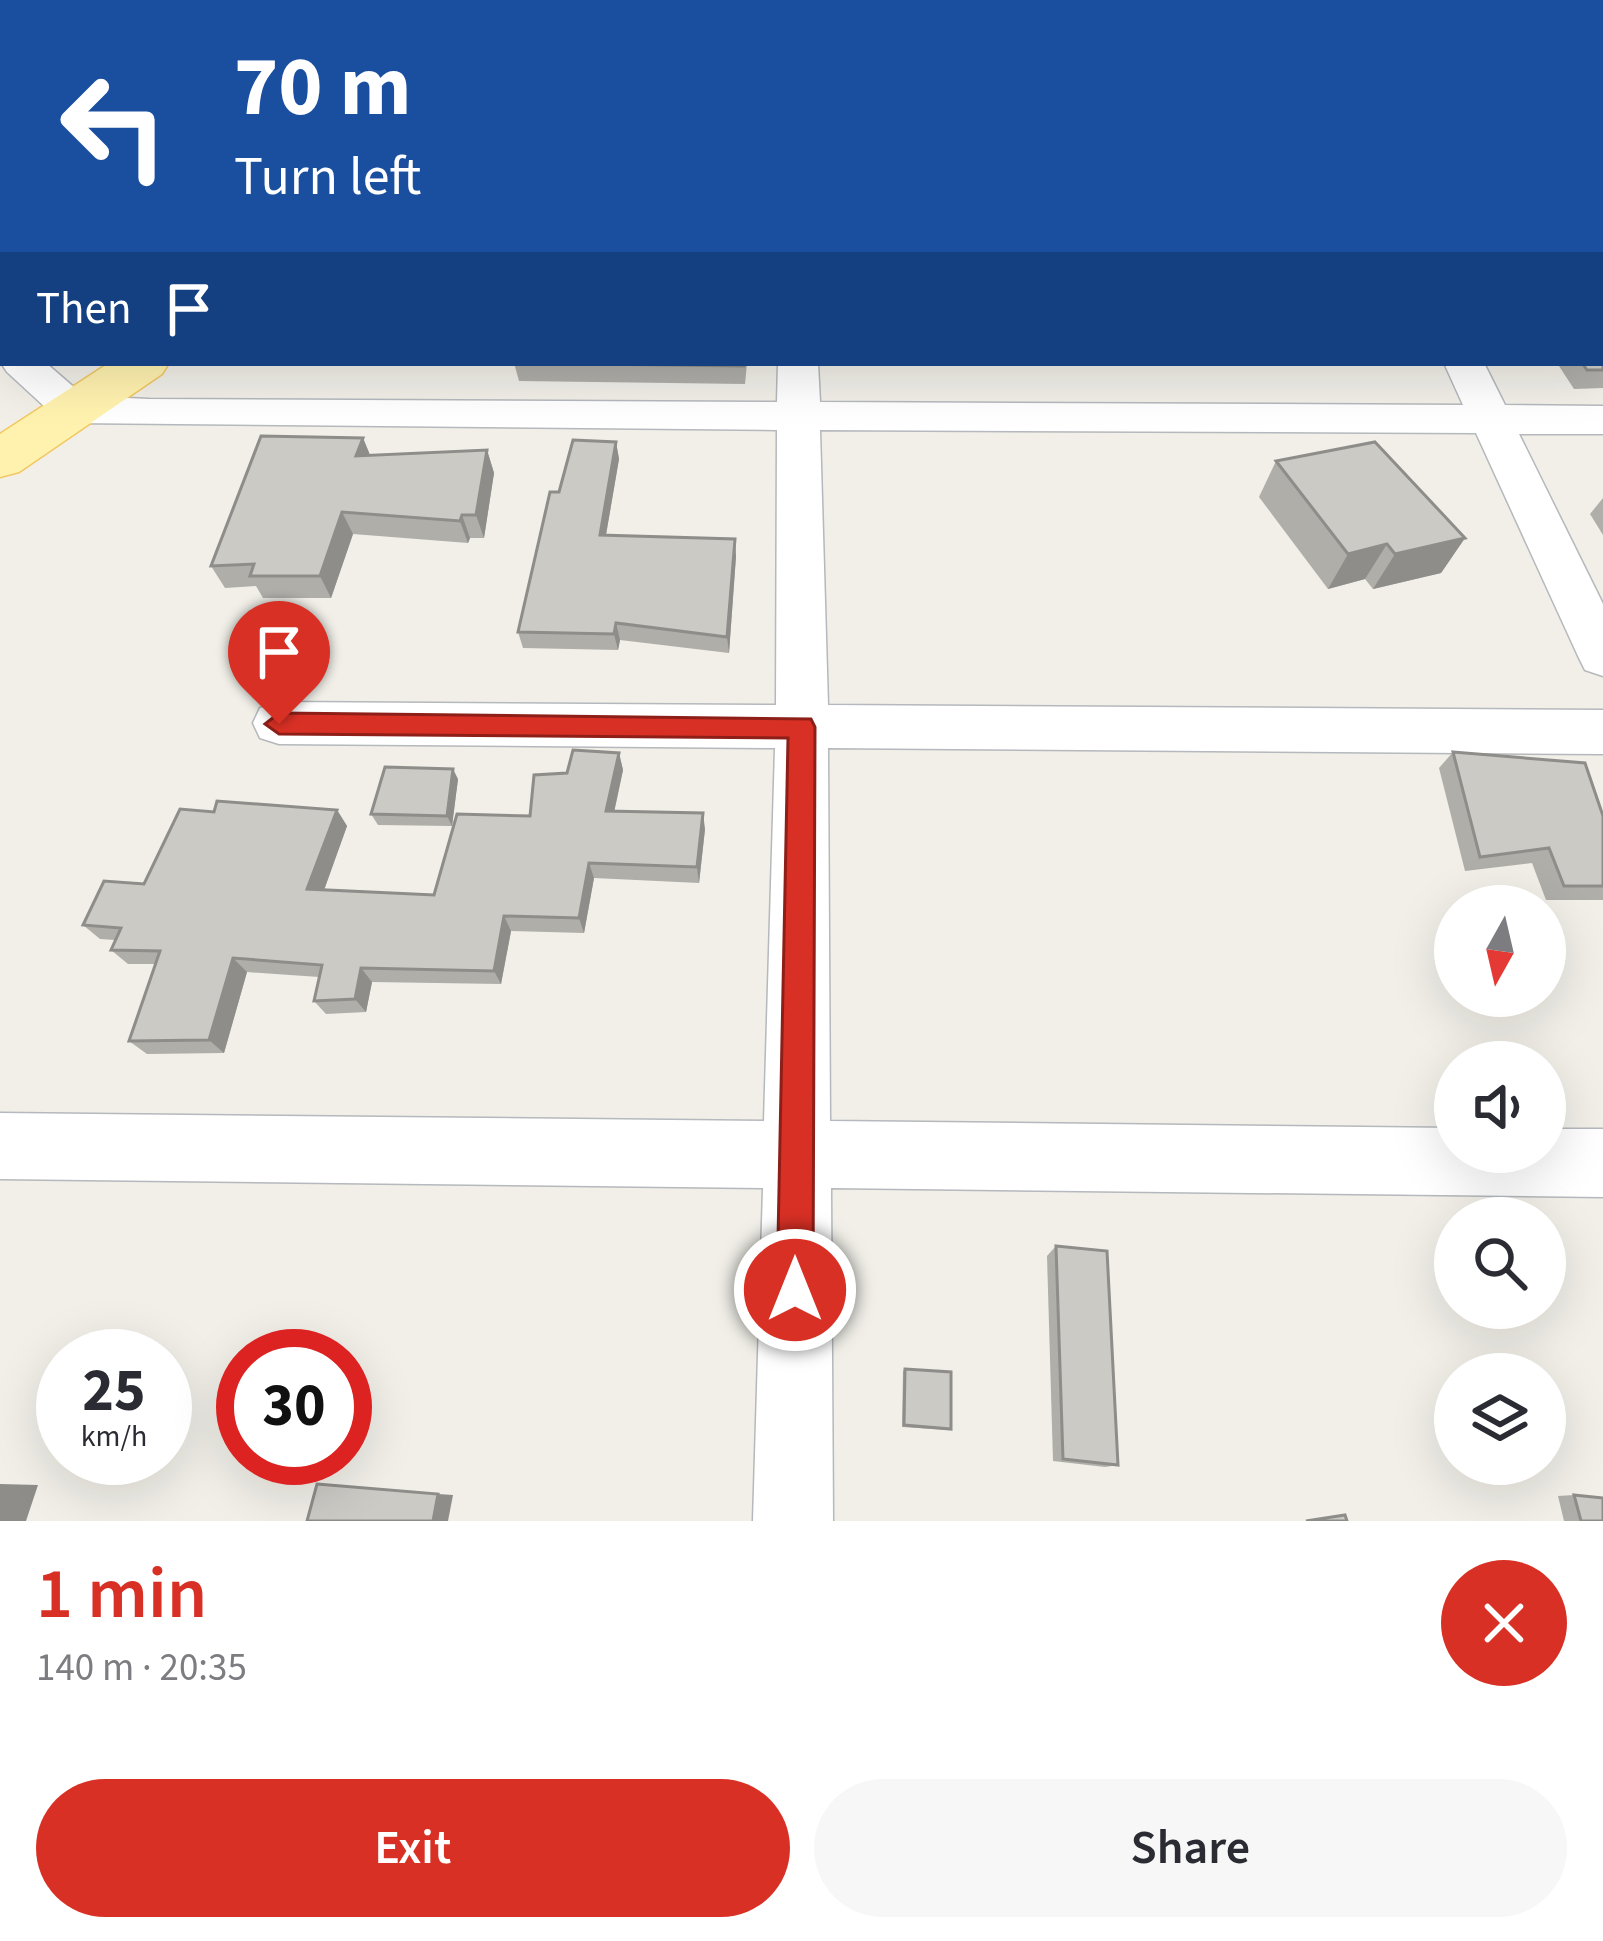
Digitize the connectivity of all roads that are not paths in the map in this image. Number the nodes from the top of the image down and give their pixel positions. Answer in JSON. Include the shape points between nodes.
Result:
{"nodes":[{"id":1,"x":28,"y":366,"type":"edge"},
{"id":2,"x":135,"y":366,"type":"edge"},
{"id":3,"x":1465,"y":366,"type":"edge"},
{"id":4,"x":76,"y":386,"type":"edge"},
{"id":5,"x":799,"y":389,"type":"edge"},
{"id":6,"x":1491,"y":419,"type":"junction"},
{"id":7,"x":1603,"y":420,"type":"edge"},
{"id":8,"x":0,"y":459,"type":"edge"},
{"id":9,"x":1603,"y":656,"type":"edge"},
{"id":10,"x":279,"y":724,"type":"dead end"},
{"id":11,"x":801,"y":727,"type":"junction"},
{"id":12,"x":1603,"y":732,"type":"edge"},
{"id":13,"x":0,"y":1146,"type":"edge"},
{"id":14,"x":796,"y":1151,"type":"junction"},
{"id":15,"x":1603,"y":1163,"type":"edge"},
{"id":16,"x":793,"y":1521,"type":"edge"}],
"edges":[{"from":1,"to":4,"type":"street"},
{"from":2,"to":4,"type":"main road"},
{"from":3,"to":6,"type":"street"},
{"from":4,"to":5,"type":"street"},
{"from":4,"to":8,"type":"main road"},
{"from":5,"to":6,"type":"street"},
{"from":5,"to":11,"type":"street"},
{"from":6,"to":7,"type":"street"},
{"from":6,"to":9,"type":"street"},
{"from":10,"to":11,"type":"street"},
{"from":11,"to":12,"type":"street"},
{"from":11,"to":14,"type":"street"},
{"from":13,"to":14,"type":"street"},
{"from":14,"to":15,"type":"street"},
{"from":14,"to":16,"type":"street"}]}
